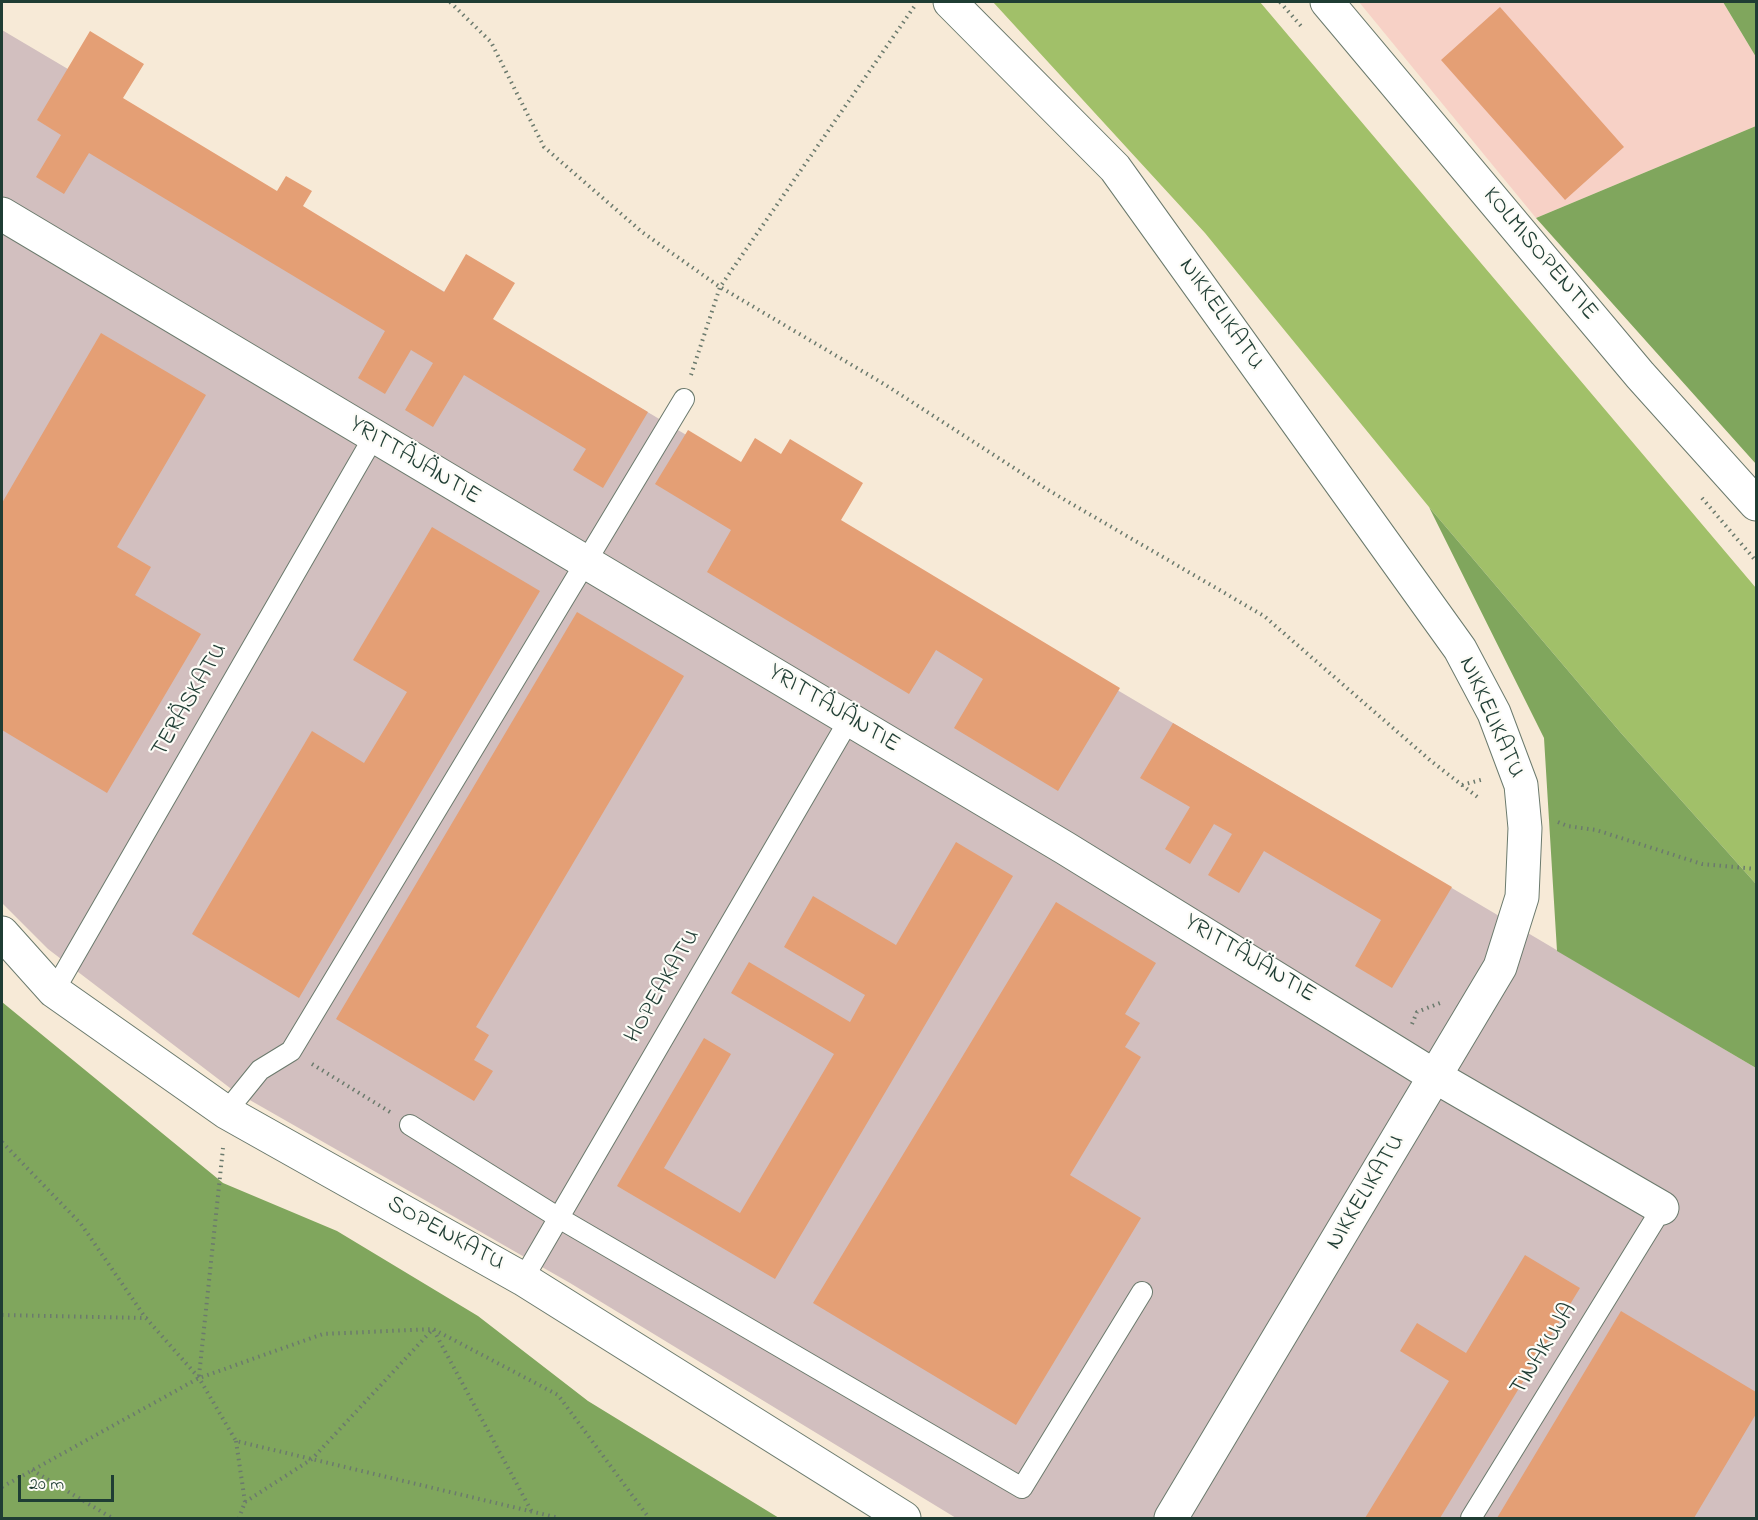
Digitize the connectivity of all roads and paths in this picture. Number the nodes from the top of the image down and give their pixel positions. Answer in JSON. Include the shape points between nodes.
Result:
{"nodes":[{"id":1,"x":450,"y":2,"type":"edge"},
{"id":2,"x":915,"y":2,"type":"edge"},
{"id":3,"x":1327,"y":2,"type":"edge"},
{"id":4,"x":937,"y":6,"type":"edge"},
{"id":5,"x":4,"y":222,"type":"edge"},
{"id":6,"x":720,"y":287,"type":"junction"},
{"id":7,"x":684,"y":399,"type":"joint"},
{"id":8,"x":373,"y":438,"type":"junction"},
{"id":9,"x":1756,"y":504,"type":"edge"},
{"id":10,"x":584,"y":563,"type":"junction"},
{"id":11,"x":849,"y":720,"type":"junction"},
{"id":12,"x":1482,"y":768,"type":"dead end"},
{"id":13,"x":1486,"y":778,"type":"junction"},
{"id":14,"x":1462,"y":785,"type":"junction"},
{"id":15,"x":1489,"y":785,"type":"dead end"},
{"id":16,"x":1480,"y":800,"type":"dead end"},
{"id":17,"x":1551,"y":819,"type":"dead end"},
{"id":18,"x":1756,"y":869,"type":"edge"},
{"id":19,"x":2,"y":933,"type":"edge"},
{"id":20,"x":54,"y":991,"type":"junction"},
{"id":21,"x":1450,"y":999,"type":"dead end"},
{"id":22,"x":291,"y":1051,"type":"junction"},
{"id":23,"x":1399,"y":1052,"type":"junction"},
{"id":24,"x":1436,"y":1077,"type":"junction"},
{"id":25,"x":226,"y":1112,"type":"junction"},
{"id":26,"x":410,"y":1125,"type":"joint"},
{"id":27,"x":2,"y":1142,"type":"edge"},
{"id":28,"x":1662,"y":1208,"type":"joint"},
{"id":29,"x":559,"y":1218,"type":"junction"},
{"id":30,"x":523,"y":1279,"type":"junction"},
{"id":31,"x":1142,"y":1292,"type":"dead end"},
{"id":32,"x":2,"y":1315,"type":"edge"},
{"id":33,"x":146,"y":1318,"type":"junction"},
{"id":34,"x":434,"y":1329,"type":"junction"},
{"id":35,"x":199,"y":1378,"type":"junction"},
{"id":36,"x":236,"y":1441,"type":"junction"},
{"id":37,"x":312,"y":1459,"type":"junction"},
{"id":38,"x":31,"y":1470,"type":"junction"},
{"id":39,"x":2,"y":1487,"type":"edge"},
{"id":40,"x":245,"y":1502,"type":"junction"},
{"id":41,"x":532,"y":1512,"type":"junction"},
{"id":42,"x":112,"y":1518,"type":"edge"},
{"id":43,"x":238,"y":1518,"type":"edge"},
{"id":44,"x":559,"y":1518,"type":"edge"},
{"id":45,"x":649,"y":1518,"type":"edge"},
{"id":46,"x":904,"y":1518,"type":"edge"},
{"id":47,"x":1172,"y":1518,"type":"edge"},
{"id":48,"x":1471,"y":1518,"type":"edge"}],
"edges":[{"from":1,"to":6,"type":"path","via":[[490,42],[544,147],[642,232]]},
{"from":2,"to":4,"type":"path"},
{"from":2,"to":6,"type":"path"},
{"from":3,"to":9,"type":"street","name":"KOLMISOPENTIE","via":[[1640,375]]},
{"from":4,"to":24,"type":"street","name":"NIKKELIKATU","via":[[1115,168],[1460,649],[1494,713],[1521,785],[1525,828],[1522,897],[1500,967]]},
{"from":5,"to":8,"type":"street","name":"YRITTÄJÄNTIE"},
{"from":6,"to":7,"type":"path"},
{"from":6,"to":14,"type":"path","via":[[884,384],[1048,490],[1264,616]]},
{"from":7,"to":10,"type":"lane"},
{"from":8,"to":10,"type":"street","name":"YRITTÄJÄNTIE"},
{"from":8,"to":20,"type":"lane","name":"TERÄSKATU"},
{"from":10,"to":11,"type":"street","name":"YRITTÄJÄNTIE"},
{"from":10,"to":22,"type":"lane"},
{"from":11,"to":23,"type":"street","name":"YRITTÄJÄNTIE"},
{"from":11,"to":29,"type":"lane","name":"HOPEAKATU"},
{"from":12,"to":13,"type":"path"},
{"from":13,"to":14,"type":"path"},
{"from":13,"to":15,"type":"path"},
{"from":14,"to":16,"type":"path"},
{"from":17,"to":18,"type":"path","via":[[1702,864]]},
{"from":19,"to":20,"type":"street","name":"SOPENKATU"},
{"from":20,"to":25,"type":"street","name":"SOPENKATU"},
{"from":21,"to":23,"type":"path","via":[[1417,1012]]},
{"from":22,"to":25,"type":"lane","via":[[260,1070]]},
{"from":22,"to":26,"type":"path"},
{"from":23,"to":24,"type":"street","name":"YRITTÄJÄNTIE"},
{"from":24,"to":28,"type":"street","name":"YRITTÄJÄNTIE"},
{"from":24,"to":47,"type":"street","name":"NIKKELIKATU"},
{"from":25,"to":30,"type":"street","name":"SOPENKATU"},
{"from":25,"to":35,"type":"path"},
{"from":26,"to":29,"type":"lane"},
{"from":27,"to":33,"type":"path","via":[[81,1224]]},
{"from":28,"to":48,"type":"lane","name":"TINAKUJA"},
{"from":29,"to":30,"type":"lane","name":"HOPEAKATU"},
{"from":29,"to":31,"type":"lane","via":[[1022,1488]]},
{"from":30,"to":46,"type":"street","name":"SOPENKATU"},
{"from":32,"to":33,"type":"path"},
{"from":33,"to":35,"type":"path"},
{"from":34,"to":35,"type":"path","via":[[323,1334]]},
{"from":34,"to":37,"type":"path"},
{"from":34,"to":41,"type":"path"},
{"from":34,"to":45,"type":"path","via":[[558,1395]]},
{"from":35,"to":36,"type":"path"},
{"from":35,"to":38,"type":"path"},
{"from":36,"to":37,"type":"path"},
{"from":36,"to":40,"type":"path"},
{"from":37,"to":40,"type":"path"},
{"from":37,"to":41,"type":"path"},
{"from":38,"to":39,"type":"path"},
{"from":38,"to":42,"type":"path"},
{"from":40,"to":43,"type":"path"},
{"from":41,"to":44,"type":"path"}]}
